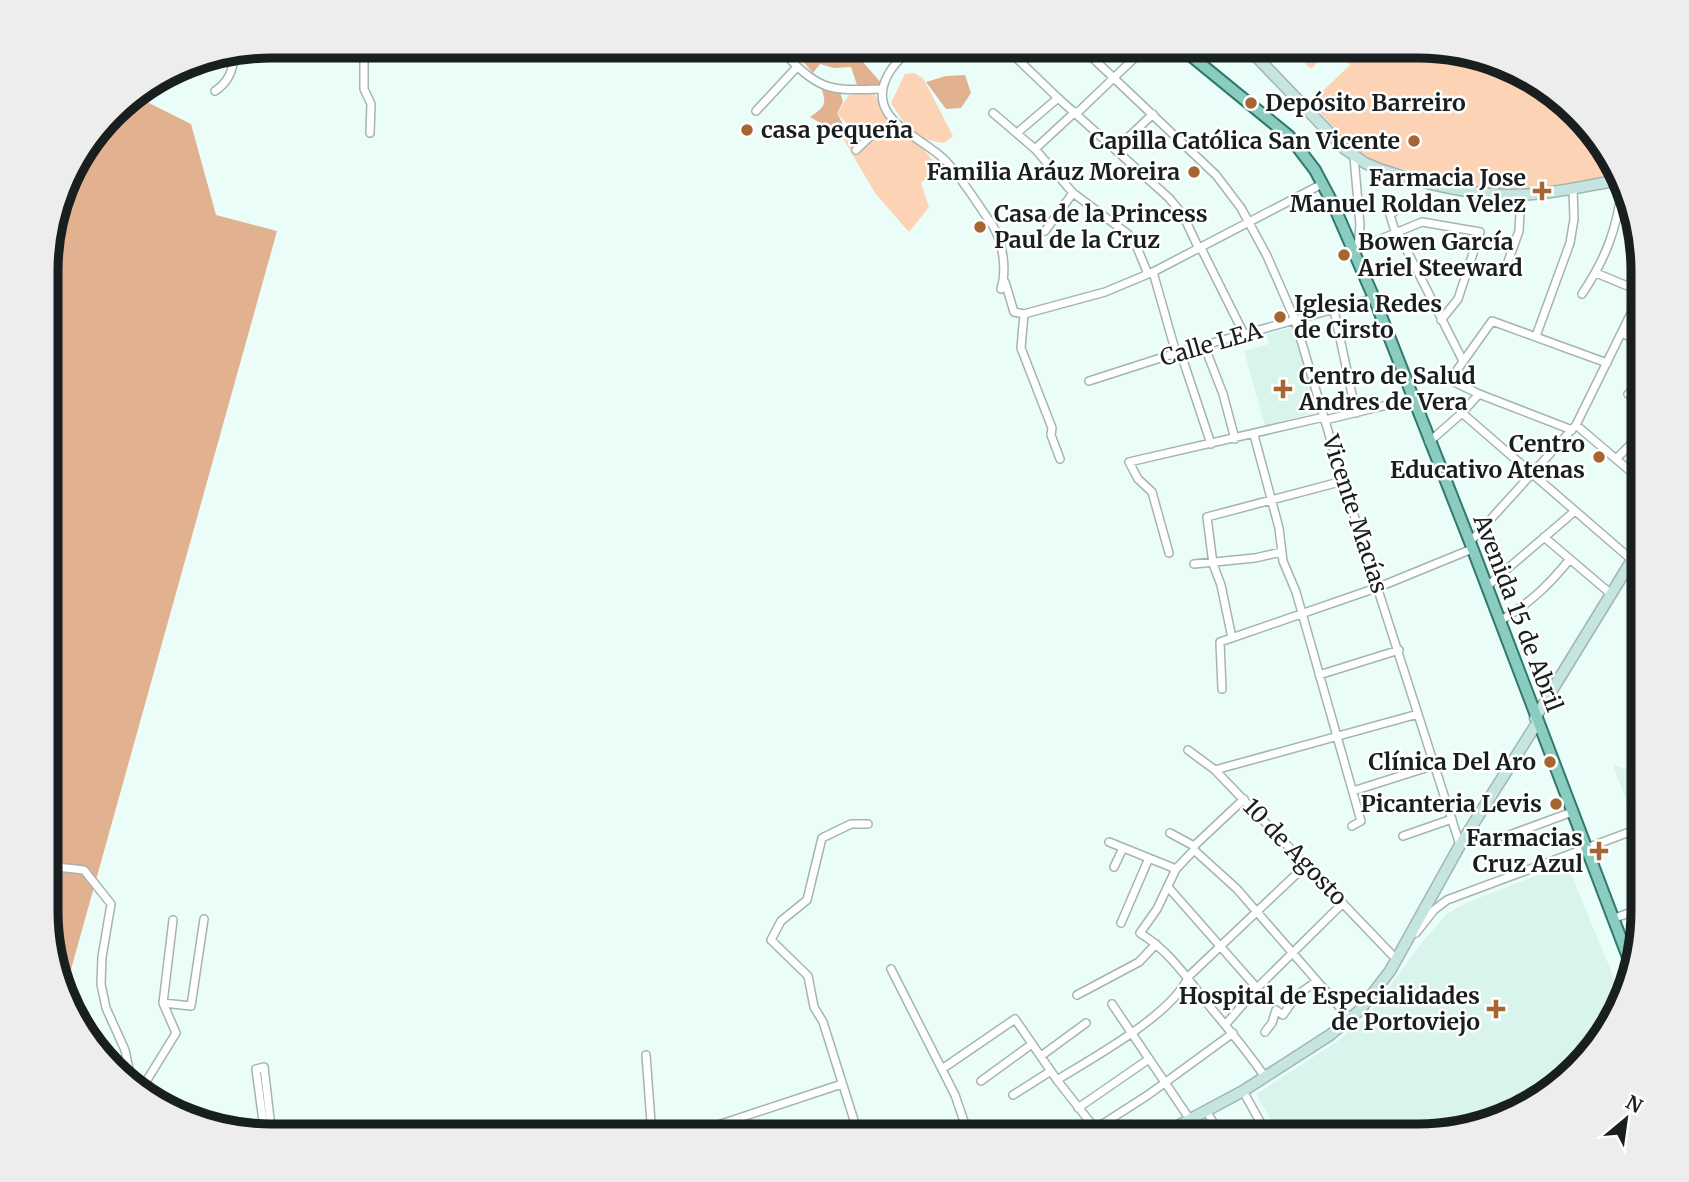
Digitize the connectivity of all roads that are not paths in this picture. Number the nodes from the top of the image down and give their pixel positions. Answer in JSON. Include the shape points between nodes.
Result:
{"nodes":[{"id":1,"x":364,"y":58,"type":"edge"},
{"id":2,"x":789,"y":58,"type":"edge"},
{"id":3,"x":901,"y":58,"type":"edge"},
{"id":4,"x":1016,"y":58,"type":"edge"},
{"id":5,"x":1093,"y":58,"type":"edge"},
{"id":6,"x":1135,"y":58,"type":"edge"},
{"id":7,"x":1194,"y":58,"type":"edge"},
{"id":8,"x":1258,"y":58,"type":"edge"},
{"id":9,"x":234,"y":62,"type":"edge"},
{"id":10,"x":797,"y":67,"type":"junction"},
{"id":11,"x":1114,"y":78,"type":"junction"},
{"id":12,"x":883,"y":89,"type":"junction"},
{"id":13,"x":215,"y":91,"type":"dead end"},
{"id":14,"x":1058,"y":98,"type":"junction"},
{"id":15,"x":756,"y":111,"type":"dead end"},
{"id":16,"x":993,"y":113,"type":"dead end"},
{"id":17,"x":1076,"y":113,"type":"junction"},
{"id":18,"x":1153,"y":114,"type":"junction"},
{"id":19,"x":877,"y":130,"type":"dead end"},
{"id":20,"x":370,"y":133,"type":"dead end"},
{"id":21,"x":1017,"y":133,"type":"junction"},
{"id":22,"x":1035,"y":149,"type":"junction"},
{"id":23,"x":1116,"y":149,"type":"junction"},
{"id":24,"x":856,"y":150,"type":"dead end"},
{"id":25,"x":1354,"y":156,"type":"junction"},
{"id":26,"x":1611,"y":181,"type":"edge"},
{"id":27,"x":1322,"y":184,"type":"junction"},
{"id":28,"x":1573,"y":188,"type":"junction"},
{"id":29,"x":1073,"y":193,"type":"junction"},
{"id":30,"x":1521,"y":195,"type":"junction"},
{"id":31,"x":1619,"y":200,"type":"edge"},
{"id":32,"x":1400,"y":207,"type":"dead end"},
{"id":33,"x":1250,"y":222,"type":"junction"},
{"id":34,"x":1045,"y":231,"type":"dead end"},
{"id":35,"x":1396,"y":231,"type":"junction"},
{"id":36,"x":1200,"y":249,"type":"junction"},
{"id":37,"x":1356,"y":249,"type":"junction"},
{"id":38,"x":1151,"y":273,"type":"junction"},
{"id":39,"x":1504,"y":273,"type":"dead end"},
{"id":40,"x":1596,"y":273,"type":"junction"},
{"id":41,"x":1003,"y":277,"type":"junction"},
{"id":42,"x":1631,"y":286,"type":"edge"},
{"id":43,"x":1001,"y":289,"type":"dead end"},
{"id":44,"x":1582,"y":294,"type":"dead end"},
{"id":45,"x":1374,"y":298,"type":"junction"},
{"id":46,"x":1334,"y":310,"type":"junction"},
{"id":47,"x":1631,"y":313,"type":"edge"},
{"id":48,"x":1023,"y":315,"type":"junction"},
{"id":49,"x":1295,"y":320,"type":"junction"},
{"id":50,"x":1441,"y":320,"type":"junction"},
{"id":51,"x":1622,"y":332,"type":"junction"},
{"id":52,"x":1244,"y":334,"type":"junction"},
{"id":53,"x":1536,"y":336,"type":"junction"},
{"id":54,"x":1631,"y":338,"type":"edge"},
{"id":55,"x":1204,"y":345,"type":"junction"},
{"id":56,"x":1178,"y":352,"type":"junction"},
{"id":57,"x":1463,"y":361,"type":"junction"},
{"id":58,"x":1607,"y":363,"type":"junction"},
{"id":59,"x":1090,"y":380,"type":"dead end"},
{"id":60,"x":1479,"y":394,"type":"junction"},
{"id":61,"x":1628,"y":394,"type":"dead end"},
{"id":62,"x":1631,"y":396,"type":"edge"},
{"id":63,"x":1412,"y":399,"type":"junction"},
{"id":64,"x":1356,"y":413,"type":"junction"},
{"id":65,"x":1462,"y":413,"type":"junction"},
{"id":66,"x":1324,"y":419,"type":"junction"},
{"id":67,"x":1574,"y":428,"type":"junction"},
{"id":68,"x":1254,"y":435,"type":"junction"},
{"id":69,"x":1235,"y":439,"type":"junction"},
{"id":70,"x":1429,"y":442,"type":"junction"},
{"id":71,"x":1211,"y":444,"type":"junction"},
{"id":72,"x":1631,"y":444,"type":"edge"},
{"id":73,"x":1617,"y":458,"type":"junction"},
{"id":74,"x":1060,"y":459,"type":"dead end"},
{"id":75,"x":1631,"y":471,"type":"edge"},
{"id":76,"x":1533,"y":474,"type":"junction"},
{"id":77,"x":1343,"y":481,"type":"junction"},
{"id":78,"x":1272,"y":500,"type":"junction"},
{"id":79,"x":1575,"y":511,"type":"junction"},
{"id":80,"x":1544,"y":537,"type":"junction"},
{"id":81,"x":1471,"y":546,"type":"junction"},
{"id":82,"x":1281,"y":552,"type":"junction"},
{"id":83,"x":1169,"y":553,"type":"dead end"},
{"id":84,"x":1570,"y":559,"type":"junction"},
{"id":85,"x":1631,"y":559,"type":"edge"},
{"id":86,"x":1631,"y":562,"type":"edge"},
{"id":87,"x":1194,"y":564,"type":"dead end"},
{"id":88,"x":1213,"y":564,"type":"junction"},
{"id":89,"x":1378,"y":587,"type":"junction"},
{"id":90,"x":1486,"y":587,"type":"junction"},
{"id":91,"x":1611,"y":594,"type":"junction"},
{"id":92,"x":1303,"y":614,"type":"junction"},
{"id":93,"x":1500,"y":621,"type":"junction"},
{"id":94,"x":1232,"y":638,"type":"junction"},
{"id":95,"x":1399,"y":650,"type":"junction"},
{"id":96,"x":1319,"y":676,"type":"junction"},
{"id":97,"x":1222,"y":689,"type":"dead end"},
{"id":98,"x":1418,"y":714,"type":"junction"},
{"id":99,"x":1536,"y":720,"type":"junction"},
{"id":100,"x":1337,"y":737,"type":"junction"},
{"id":101,"x":1188,"y":750,"type":"dead end"},
{"id":102,"x":1434,"y":765,"type":"junction"},
{"id":103,"x":1215,"y":770,"type":"junction"},
{"id":104,"x":1353,"y":791,"type":"junction"},
{"id":105,"x":1244,"y":799,"type":"junction"},
{"id":106,"x":1572,"y":812,"type":"junction"},
{"id":107,"x":1452,"y":819,"type":"junction"},
{"id":108,"x":868,"y":824,"type":"dead end"},
{"id":109,"x":1352,"y":826,"type":"dead end"},
{"id":110,"x":1631,"y":832,"type":"edge"},
{"id":111,"x":1170,"y":833,"type":"dead end"},
{"id":112,"x":1402,"y":835,"type":"dead end"},
{"id":113,"x":1504,"y":837,"type":"dead end"},
{"id":114,"x":1109,"y":842,"type":"dead end"},
{"id":115,"x":1460,"y":845,"type":"junction"},
{"id":116,"x":1123,"y":848,"type":"junction"},
{"id":117,"x":1194,"y":848,"type":"junction"},
{"id":118,"x":1585,"y":849,"type":"junction"},
{"id":119,"x":1149,"y":858,"type":"junction"},
{"id":120,"x":1307,"y":864,"type":"junction"},
{"id":121,"x":58,"y":867,"type":"edge"},
{"id":122,"x":1114,"y":867,"type":"dead end"},
{"id":123,"x":1176,"y":869,"type":"junction"},
{"id":124,"x":1168,"y":887,"type":"junction"},
{"id":125,"x":1435,"y":889,"type":"junction"},
{"id":126,"x":1447,"y":900,"type":"junction"},
{"id":127,"x":1343,"y":903,"type":"junction"},
{"id":128,"x":1257,"y":911,"type":"junction"},
{"id":129,"x":1631,"y":912,"type":"edge"},
{"id":130,"x":204,"y":919,"type":"dead end"},
{"id":131,"x":1612,"y":919,"type":"junction"},
{"id":132,"x":173,"y":920,"type":"dead end"},
{"id":133,"x":1121,"y":923,"type":"dead end"},
{"id":134,"x":1156,"y":944,"type":"junction"},
{"id":135,"x":1220,"y":947,"type":"junction"},
{"id":136,"x":1292,"y":952,"type":"junction"},
{"id":137,"x":1627,"y":955,"type":"edge"},
{"id":138,"x":1398,"y":957,"type":"junction"},
{"id":139,"x":891,"y":969,"type":"dead end"},
{"id":140,"x":1189,"y":976,"type":"junction"},
{"id":141,"x":1317,"y":981,"type":"junction"},
{"id":142,"x":1257,"y":988,"type":"junction"},
{"id":143,"x":1077,"y":995,"type":"dead end"},
{"id":144,"x":163,"y":1003,"type":"junction"},
{"id":145,"x":1112,"y":1004,"type":"dead end"},
{"id":146,"x":1350,"y":1019,"type":"junction"},
{"id":147,"x":1086,"y":1023,"type":"dead end"},
{"id":148,"x":1226,"y":1024,"type":"junction"},
{"id":149,"x":1265,"y":1031,"type":"dead end"},
{"id":150,"x":1131,"y":1032,"type":"junction"},
{"id":151,"x":1233,"y":1033,"type":"junction"},
{"id":152,"x":1032,"y":1044,"type":"junction"},
{"id":153,"x":646,"y":1055,"type":"dead end"},
{"id":154,"x":1041,"y":1056,"type":"junction"},
{"id":155,"x":1149,"y":1059,"type":"junction"},
{"id":156,"x":943,"y":1069,"type":"junction"},
{"id":157,"x":129,"y":1070,"type":"edge"},
{"id":158,"x":1051,"y":1071,"type":"junction"},
{"id":159,"x":1265,"y":1077,"type":"junction"},
{"id":160,"x":1057,"y":1080,"type":"junction"},
{"id":161,"x":981,"y":1081,"type":"dead end"},
{"id":162,"x":145,"y":1083,"type":"edge"},
{"id":163,"x":1165,"y":1083,"type":"junction"},
{"id":164,"x":842,"y":1084,"type":"junction"},
{"id":165,"x":1243,"y":1091,"type":"junction"},
{"id":166,"x":1013,"y":1095,"type":"dead end"},
{"id":167,"x":1078,"y":1108,"type":"junction"},
{"id":168,"x":1207,"y":1112,"type":"junction"},
{"id":169,"x":1191,"y":1121,"type":"junction"},
{"id":170,"x":263,"y":1124,"type":"edge"},
{"id":171,"x":271,"y":1124,"type":"edge"},
{"id":172,"x":651,"y":1124,"type":"edge"},
{"id":173,"x":721,"y":1124,"type":"edge"},
{"id":174,"x":855,"y":1124,"type":"edge"},
{"id":175,"x":965,"y":1124,"type":"edge"},
{"id":176,"x":1091,"y":1124,"type":"edge"},
{"id":177,"x":1103,"y":1124,"type":"edge"},
{"id":178,"x":1188,"y":1124,"type":"edge"},
{"id":179,"x":1214,"y":1124,"type":"edge"},
{"id":180,"x":1261,"y":1124,"type":"edge"}],
"edges":[{"from":1,"to":20,"type":"street"},
{"from":2,"to":10,"type":"street"},
{"from":3,"to":12,"type":"street"},
{"from":4,"to":14,"type":"street"},
{"from":5,"to":11,"type":"street","name":"Vicente Macías"},
{"from":6,"to":11,"type":"street"},
{"from":7,"to":27,"type":"main road","name":"Avenida 15 de Abril","via":[[1289,136]]},
{"from":8,"to":25,"type":"street"},
{"from":9,"to":13,"type":"street","via":[[228,80]]},
{"from":10,"to":12,"type":"street","via":[[831,88]]},
{"from":10,"to":15,"type":"street"},
{"from":11,"to":17,"type":"street"},
{"from":11,"to":18,"type":"street","name":"Vicente Macías"},
{"from":12,"to":41,"type":"street","via":[[887,112],[951,168],[993,226]]},
{"from":14,"to":17,"type":"street"},
{"from":14,"to":21,"type":"street"},
{"from":16,"to":21,"type":"street"},
{"from":17,"to":22,"type":"street"},
{"from":17,"to":23,"type":"street"},
{"from":18,"to":23,"type":"street"},
{"from":18,"to":33,"type":"street","name":"Vicente Macías","via":[[1216,175]]},
{"from":19,"to":24,"type":"street"},
{"from":21,"to":22,"type":"street"},
{"from":22,"to":29,"type":"street"},
{"from":23,"to":36,"type":"street","via":[[1178,208]]},
{"from":25,"to":30,"type":"street","via":[[1414,179]]},
{"from":25,"to":37,"type":"street","via":[[1360,225]]},
{"from":26,"to":28,"type":"street"},
{"from":27,"to":33,"type":"street"},
{"from":27,"to":37,"type":"main road","name":"Avenida 15 de Abril"},
{"from":28,"to":30,"type":"street"},
{"from":28,"to":53,"type":"street","via":[[1570,243]]},
{"from":29,"to":34,"type":"street"},
{"from":29,"to":38,"type":"street","via":[[1128,234]]},
{"from":30,"to":39,"type":"street","via":[[1519,231]]},
{"from":31,"to":40,"type":"street","via":[[1611,241]]},
{"from":32,"to":35,"type":"street","via":[[1390,215]]},
{"from":33,"to":36,"type":"street"},
{"from":33,"to":49,"type":"street","name":"Vicente Macías"},
{"from":35,"to":37,"type":"street"},
{"from":35,"to":50,"type":"street"},
{"from":35,"to":50,"type":"street","via":[[1428,221],[1480,232],[1458,299]]},
{"from":36,"to":38,"type":"street"},
{"from":36,"to":52,"type":"street"},
{"from":37,"to":45,"type":"main road","name":"Avenida 15 de Abril"},
{"from":38,"to":48,"type":"street","via":[[1090,297]]},
{"from":38,"to":56,"type":"street"},
{"from":40,"to":42,"type":"street"},
{"from":40,"to":44,"type":"street"},
{"from":41,"to":43,"type":"street"},
{"from":41,"to":48,"type":"street","via":[[1014,312]]},
{"from":45,"to":46,"type":"street","name":"Calle LEA"},
{"from":45,"to":63,"type":"main road","name":"Avenida 15 de Abril"},
{"from":46,"to":49,"type":"street","name":"Calle LEA"},
{"from":46,"to":64,"type":"street"},
{"from":47,"to":51,"type":"street"},
{"from":48,"to":74,"type":"street","via":[[1024,362]]},
{"from":49,"to":52,"type":"street","name":"Calle LEA"},
{"from":49,"to":66,"type":"street","name":"Vicente Macías"},
{"from":50,"to":57,"type":"street"},
{"from":51,"to":54,"type":"street"},
{"from":51,"to":58,"type":"street"},
{"from":52,"to":55,"type":"street","name":"Calle LEA"},
{"from":53,"to":57,"type":"street","via":[[1492,321]]},
{"from":53,"to":58,"type":"street"},
{"from":55,"to":56,"type":"street","name":"Calle LEA"},
{"from":55,"to":69,"type":"street"},
{"from":56,"to":59,"type":"street","name":"Calle LEA"},
{"from":56,"to":71,"type":"street"},
{"from":57,"to":60,"type":"street","via":[[1450,380]]},
{"from":58,"to":67,"type":"street"},
{"from":60,"to":65,"type":"street"},
{"from":60,"to":67,"type":"street"},
{"from":61,"to":62,"type":"street"},
{"from":63,"to":64,"type":"street"},
{"from":63,"to":70,"type":"main road","name":"Avenida 15 de Abril"},
{"from":64,"to":66,"type":"street"},
{"from":65,"to":70,"type":"street"},
{"from":65,"to":76,"type":"street"},
{"from":66,"to":68,"type":"street"},
{"from":66,"to":77,"type":"street","name":"Vicente Macías"},
{"from":67,"to":73,"type":"street"},
{"from":67,"to":76,"type":"street"},
{"from":68,"to":69,"type":"street"},
{"from":68,"to":78,"type":"street"},
{"from":69,"to":71,"type":"street"},
{"from":70,"to":81,"type":"main road","name":"Avenida 15 de Abril"},
{"from":71,"to":83,"type":"street","via":[[1129,462],[1152,492]]},
{"from":72,"to":73,"type":"street"},
{"from":73,"to":75,"type":"street"},
{"from":76,"to":79,"type":"street"},
{"from":76,"to":81,"type":"street"},
{"from":77,"to":78,"type":"street"},
{"from":77,"to":89,"type":"street","name":"Vicente Macías"},
{"from":78,"to":82,"type":"street"},
{"from":78,"to":88,"type":"street","via":[[1207,517]]},
{"from":79,"to":80,"type":"street"},
{"from":79,"to":85,"type":"street"},
{"from":80,"to":84,"type":"street"},
{"from":80,"to":90,"type":"street"},
{"from":81,"to":89,"type":"street"},
{"from":81,"to":90,"type":"main road","name":"Avenida 15 de Abril"},
{"from":82,"to":88,"type":"street"},
{"from":82,"to":92,"type":"street"},
{"from":84,"to":91,"type":"street"},
{"from":84,"to":93,"type":"street","via":[[1550,585]]},
{"from":86,"to":91,"type":"street"},
{"from":87,"to":88,"type":"street"},
{"from":88,"to":94,"type":"street"},
{"from":89,"to":92,"type":"street"},
{"from":89,"to":95,"type":"street","name":"Vicente Macías"},
{"from":90,"to":93,"type":"main road","name":"Avenida 15 de Abril"},
{"from":91,"to":99,"type":"street"},
{"from":92,"to":94,"type":"street"},
{"from":92,"to":96,"type":"street"},
{"from":93,"to":99,"type":"main road","name":"Avenida 15 de Abril"},
{"from":94,"to":97,"type":"street","via":[[1220,642]]},
{"from":95,"to":96,"type":"street"},
{"from":95,"to":98,"type":"street","name":"Vicente Macías"},
{"from":96,"to":100,"type":"street"},
{"from":98,"to":100,"type":"street"},
{"from":98,"to":102,"type":"street","name":"Vicente Macías"},
{"from":99,"to":106,"type":"main road","name":"Avenida 15 de Abril"},
{"from":99,"to":115,"type":"street"},
{"from":100,"to":103,"type":"street"},
{"from":100,"to":104,"type":"street"},
{"from":101,"to":103,"type":"street","name":"10 de Agosto"},
{"from":102,"to":104,"type":"street"},
{"from":102,"to":107,"type":"street","name":"Vicente Macías"},
{"from":103,"to":105,"type":"street","name":"10 de Agosto"},
{"from":104,"to":109,"type":"street","via":[[1362,821]]},
{"from":105,"to":117,"type":"street"},
{"from":105,"to":120,"type":"street","name":"10 de Agosto"},
{"from":106,"to":113,"type":"street"},
{"from":106,"to":118,"type":"main road","name":"Avenida 15 de Abril"},
{"from":107,"to":112,"type":"street"},
{"from":107,"to":115,"type":"street","name":"Vicente Macías"},
{"from":108,"to":164,"type":"street","via":[[851,824],[822,838],[807,900],[781,921],[771,940],[808,976],[814,1007]]},
{"from":110,"to":118,"type":"street"},
{"from":111,"to":117,"type":"street"},
{"from":114,"to":116,"type":"street"},
{"from":115,"to":125,"type":"street"},
{"from":116,"to":119,"type":"street"},
{"from":116,"to":122,"type":"street"},
{"from":117,"to":123,"type":"street"},
{"from":117,"to":128,"type":"street"},
{"from":118,"to":126,"type":"street"},
{"from":118,"to":131,"type":"main road","name":"Avenida 15 de Abril"},
{"from":119,"to":123,"type":"street"},
{"from":119,"to":133,"type":"street"},
{"from":120,"to":127,"type":"street","name":"10 de Agosto"},
{"from":120,"to":128,"type":"street"},
{"from":121,"to":157,"type":"street","via":[[84,870],[111,904],[101,984]]},
{"from":123,"to":124,"type":"street"},
{"from":124,"to":134,"type":"street","via":[[1140,933]]},
{"from":124,"to":135,"type":"street"},
{"from":125,"to":126,"type":"street","via":[[1438,899]]},
{"from":125,"to":138,"type":"street"},
{"from":126,"to":138,"type":"street"},
{"from":127,"to":136,"type":"street"},
{"from":127,"to":138,"type":"street","name":"10 de Agosto"},
{"from":128,"to":135,"type":"street"},
{"from":128,"to":136,"type":"street"},
{"from":129,"to":131,"type":"street"},
{"from":130,"to":144,"type":"street","via":[[191,1006]]},
{"from":131,"to":137,"type":"main road","name":"Avenida 15 de Abril"},
{"from":132,"to":144,"type":"street"},
{"from":134,"to":140,"type":"street"},
{"from":134,"to":143,"type":"street","via":[[1139,962]]},
{"from":135,"to":140,"type":"street"},
{"from":135,"to":142,"type":"street"},
{"from":136,"to":141,"type":"street"},
{"from":136,"to":142,"type":"street"},
{"from":138,"to":146,"type":"street"},
{"from":139,"to":156,"type":"street"},
{"from":140,"to":148,"type":"street"},
{"from":140,"to":150,"type":"street","via":[[1180,994]]},
{"from":141,"to":146,"type":"street"},
{"from":141,"to":149,"type":"street","via":[[1297,995],[1283,1015],[1276,1010]]},
{"from":142,"to":148,"type":"street"},
{"from":144,"to":162,"type":"street","via":[[176,1033]]},
{"from":145,"to":150,"type":"street"},
{"from":146,"to":159,"type":"street"},
{"from":147,"to":154,"type":"street"},
{"from":148,"to":151,"type":"street"},
{"from":150,"to":155,"type":"street"},
{"from":150,"to":160,"type":"street"},
{"from":151,"to":159,"type":"street"},
{"from":151,"to":163,"type":"street"},
{"from":152,"to":154,"type":"street"},
{"from":152,"to":156,"type":"street","via":[[1015,1019]]},
{"from":152,"to":161,"type":"street"},
{"from":153,"to":172,"type":"street"},
{"from":154,"to":158,"type":"street"},
{"from":155,"to":163,"type":"street"},
{"from":155,"to":167,"type":"street"},
{"from":156,"to":175,"type":"street"},
{"from":158,"to":160,"type":"street"},
{"from":158,"to":166,"type":"street"},
{"from":159,"to":165,"type":"street"},
{"from":160,"to":167,"type":"street"},
{"from":163,"to":169,"type":"street"},
{"from":163,"to":177,"type":"street"},
{"from":164,"to":173,"type":"street"},
{"from":164,"to":174,"type":"street"},
{"from":165,"to":168,"type":"street"},
{"from":165,"to":180,"type":"street"},
{"from":167,"to":176,"type":"street"},
{"from":168,"to":169,"type":"street"},
{"from":168,"to":179,"type":"street"},
{"from":169,"to":178,"type":"street"},
{"from":170,"to":171,"type":"street","via":[[256,1069],[264,1068]]}]}
